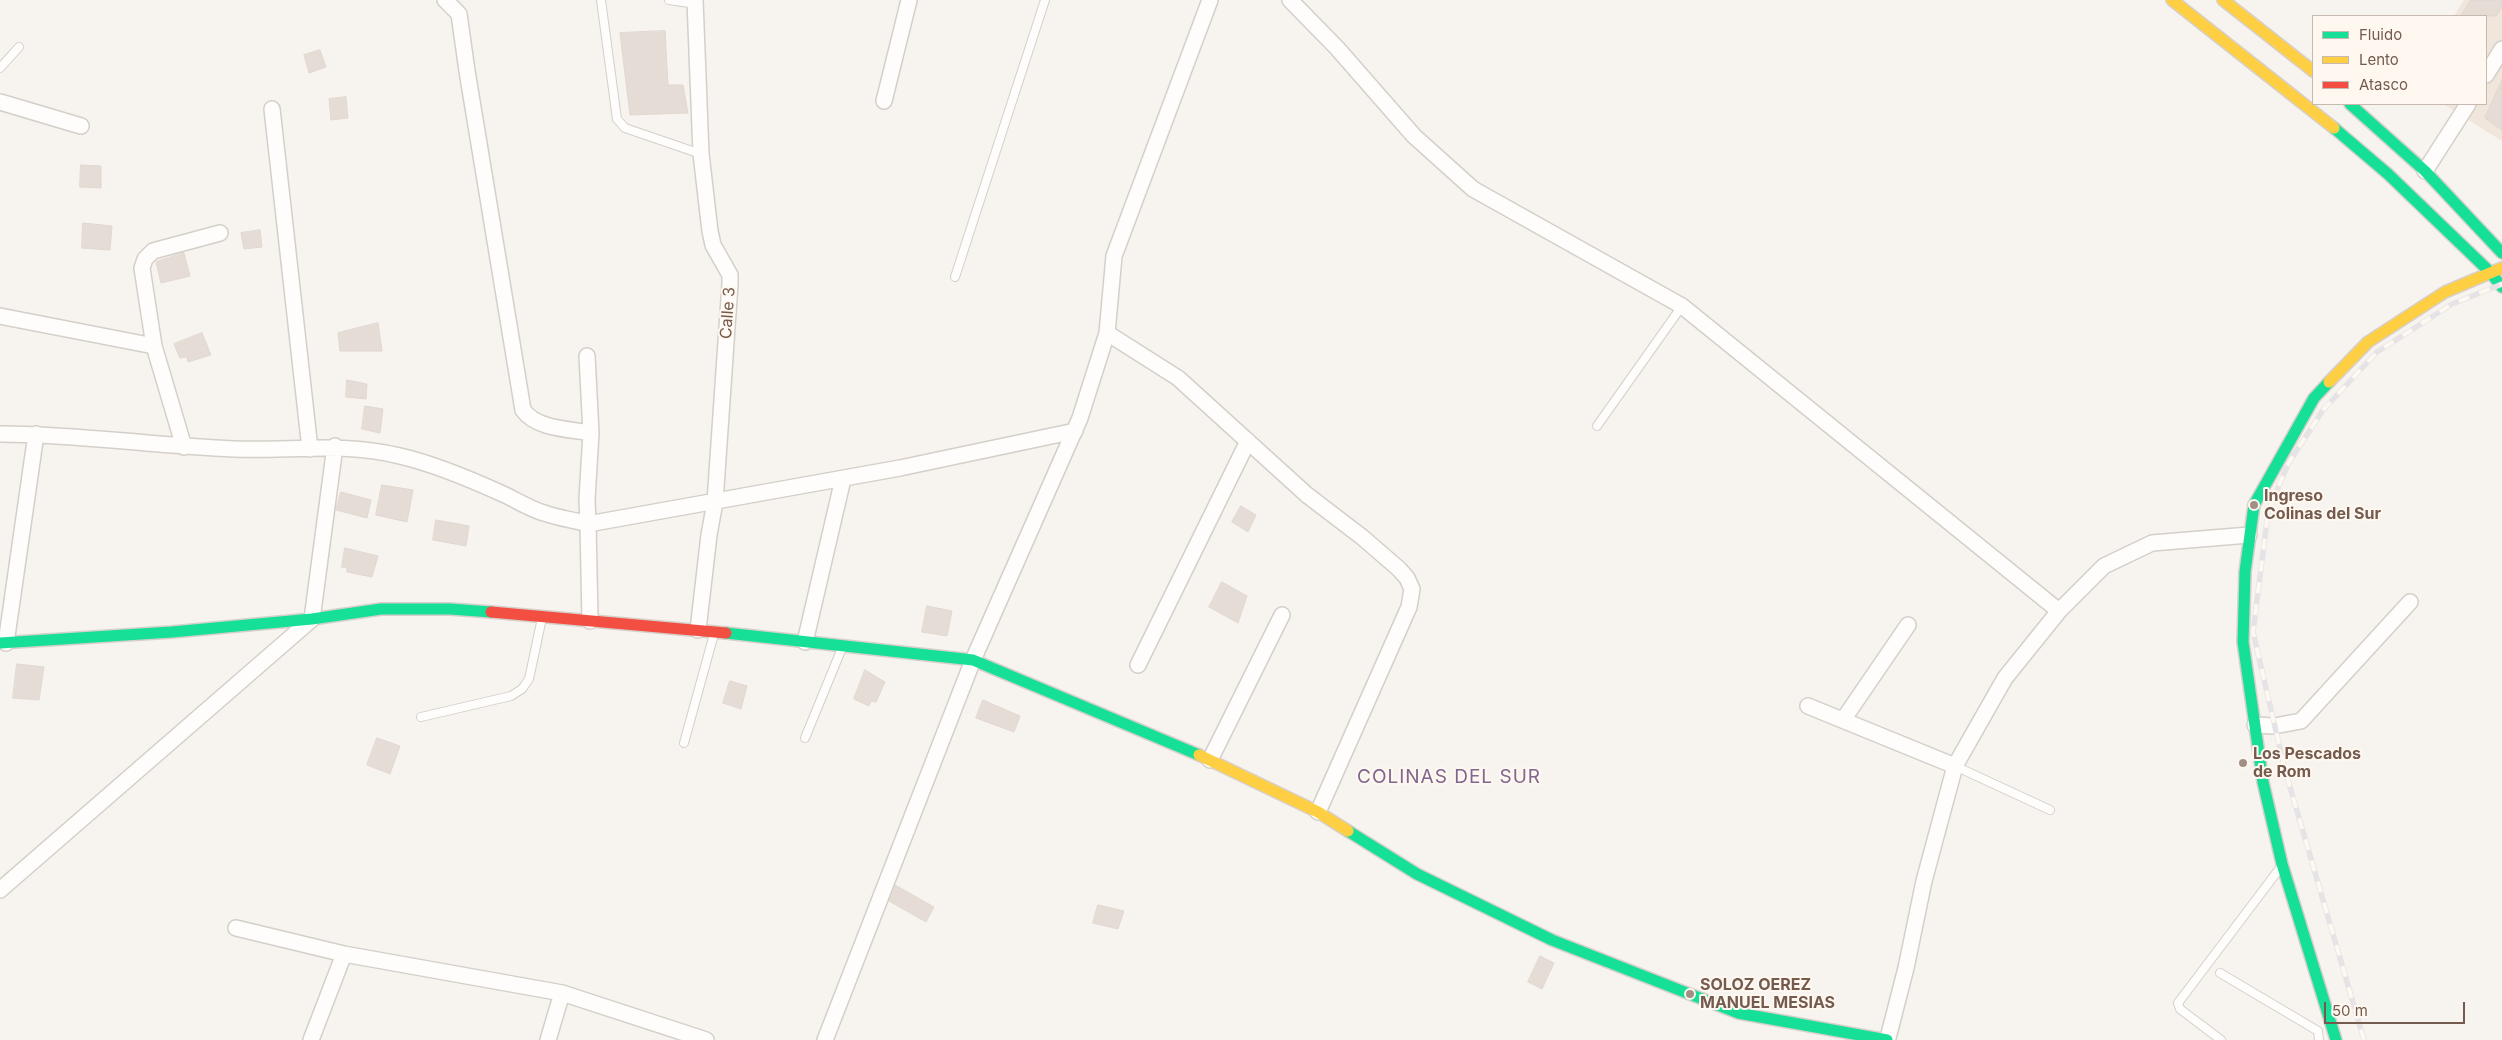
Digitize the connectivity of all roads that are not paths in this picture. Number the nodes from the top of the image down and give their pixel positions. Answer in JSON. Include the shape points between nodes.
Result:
{"nodes":[{"id":1,"x":445,"y":0,"type":"edge"},
{"id":2,"x":601,"y":0,"type":"edge"},
{"id":3,"x":669,"y":0,"type":"edge"},
{"id":4,"x":909,"y":0,"type":"edge"},
{"id":5,"x":1045,"y":0,"type":"edge"},
{"id":6,"x":1210,"y":0,"type":"edge"},
{"id":7,"x":1290,"y":0,"type":"edge"},
{"id":8,"x":2172,"y":0,"type":"edge"},
{"id":9,"x":2223,"y":0,"type":"edge"},
{"id":10,"x":695,"y":2,"type":"edge"},
{"id":11,"x":19,"y":47,"type":"dead end"},
{"id":12,"x":2502,"y":49,"type":"edge"},
{"id":13,"x":0,"y":68,"type":"edge"},
{"id":14,"x":2312,"y":70,"type":"edge"},
{"id":15,"x":2487,"y":73,"type":"edge"},
{"id":16,"x":884,"y":100,"type":"dead end"},
{"id":17,"x":0,"y":102,"type":"edge"},
{"id":18,"x":2351,"y":105,"type":"edge"},
{"id":19,"x":2467,"y":105,"type":"edge"},
{"id":20,"x":272,"y":109,"type":"dead end"},
{"id":21,"x":81,"y":126,"type":"dead end"},
{"id":22,"x":701,"y":154,"type":"junction"},
{"id":23,"x":2425,"y":171,"type":"junction"},
{"id":24,"x":220,"y":233,"type":"dead end"},
{"id":25,"x":2502,"y":253,"type":"edge"},
{"id":26,"x":2502,"y":268,"type":"edge"},
{"id":27,"x":2490,"y":272,"type":"junction"},
{"id":28,"x":955,"y":277,"type":"dead end"},
{"id":29,"x":2502,"y":287,"type":"edge"},
{"id":30,"x":1682,"y":306,"type":"junction"},
{"id":31,"x":0,"y":316,"type":"edge"},
{"id":32,"x":1107,"y":333,"type":"junction"},
{"id":33,"x":154,"y":346,"type":"junction"},
{"id":34,"x":587,"y":356,"type":"dead end"},
{"id":35,"x":1597,"y":426,"type":"dead end"},
{"id":36,"x":1075,"y":431,"type":"junction"},
{"id":37,"x":591,"y":433,"type":"junction"},
{"id":38,"x":0,"y":434,"type":"edge"},
{"id":39,"x":36,"y":434,"type":"junction"},
{"id":40,"x":1248,"y":441,"type":"junction"},
{"id":41,"x":335,"y":446,"type":"junction"},
{"id":42,"x":184,"y":447,"type":"junction"},
{"id":43,"x":310,"y":449,"type":"junction"},
{"id":44,"x":843,"y":479,"type":"junction"},
{"id":45,"x":715,"y":502,"type":"junction"},
{"id":46,"x":588,"y":524,"type":"junction"},
{"id":47,"x":2249,"y":536,"type":"junction"},
{"id":48,"x":2410,"y":602,"type":"dead end"},
{"id":49,"x":2059,"y":611,"type":"junction"},
{"id":50,"x":1282,"y":615,"type":"dead end"},
{"id":51,"x":543,"y":616,"type":"junction"},
{"id":52,"x":312,"y":619,"type":"junction"},
{"id":53,"x":590,"y":621,"type":"junction"},
{"id":54,"x":1908,"y":625,"type":"dead end"},
{"id":55,"x":698,"y":630,"type":"junction"},
{"id":56,"x":715,"y":632,"type":"junction"},
{"id":57,"x":806,"y":642,"type":"junction"},
{"id":58,"x":3,"y":643,"type":"edge"},
{"id":59,"x":842,"y":646,"type":"junction"},
{"id":60,"x":973,"y":660,"type":"junction"},
{"id":61,"x":1138,"y":665,"type":"dead end"},
{"id":62,"x":1808,"y":706,"type":"dead end"},
{"id":63,"x":421,"y":718,"type":"dead end"},
{"id":64,"x":1842,"y":720,"type":"junction"},
{"id":65,"x":2255,"y":725,"type":"junction"},
{"id":66,"x":805,"y":738,"type":"dead end"},
{"id":67,"x":684,"y":743,"type":"dead end"},
{"id":68,"x":1210,"y":760,"type":"junction"},
{"id":69,"x":1955,"y":766,"type":"junction"},
{"id":70,"x":2050,"y":810,"type":"dead end"},
{"id":71,"x":1318,"y":812,"type":"junction"},
{"id":72,"x":2282,"y":864,"type":"junction"},
{"id":73,"x":0,"y":890,"type":"edge"},
{"id":74,"x":236,"y":928,"type":"dead end"},
{"id":75,"x":344,"y":954,"type":"junction"},
{"id":76,"x":2220,"y":973,"type":"dead end"},
{"id":77,"x":562,"y":993,"type":"junction"},
{"id":78,"x":1887,"y":1039,"type":"edge"},
{"id":79,"x":311,"y":1040,"type":"edge"},
{"id":80,"x":548,"y":1040,"type":"edge"},
{"id":81,"x":706,"y":1040,"type":"edge"},
{"id":82,"x":825,"y":1040,"type":"edge"},
{"id":83,"x":2221,"y":1040,"type":"edge"},
{"id":84,"x":2319,"y":1040,"type":"edge"},
{"id":85,"x":2336,"y":1040,"type":"edge"}],
"edges":[{"from":1,"to":37,"type":"street","via":[[459,14],[523,410],[541,424]]},
{"from":2,"to":22,"type":"lane","via":[[617,120],[625,128]]},
{"from":3,"to":10,"type":"lane"},
{"from":4,"to":16,"type":"street"},
{"from":5,"to":28,"type":"lane"},
{"from":6,"to":32,"type":"street","via":[[1114,256]]},
{"from":7,"to":30,"type":"street","via":[[1414,136],[1474,189]]},
{"from":8,"to":27,"type":"street","via":[[2388,174]]},
{"from":9,"to":14,"type":"street"},
{"from":10,"to":22,"type":"street","name":"Calle 3"},
{"from":11,"to":13,"type":"lane"},
{"from":12,"to":15,"type":"street"},
{"from":17,"to":21,"type":"street"},
{"from":18,"to":23,"type":"street"},
{"from":19,"to":23,"type":"street"},
{"from":20,"to":43,"type":"street"},
{"from":22,"to":45,"type":"street","name":"Calle 3","via":[[710,231],[730,275]]},
{"from":23,"to":25,"type":"street"},
{"from":24,"to":33,"type":"street","via":[[153,251],[145,259],[142,268]]},
{"from":26,"to":27,"type":"street"},
{"from":27,"to":29,"type":"street"},
{"from":27,"to":47,"type":"street","via":[[2446,292],[2368,342],[2314,398],[2254,505]]},
{"from":30,"to":35,"type":"lane"},
{"from":30,"to":49,"type":"street"},
{"from":31,"to":33,"type":"street"},
{"from":32,"to":36,"type":"street"},
{"from":32,"to":40,"type":"street","via":[[1178,378]]},
{"from":33,"to":42,"type":"street"},
{"from":34,"to":37,"type":"street"},
{"from":36,"to":44,"type":"street"},
{"from":36,"to":60,"type":"street"},
{"from":37,"to":46,"type":"street"},
{"from":38,"to":39,"type":"street"},
{"from":39,"to":42,"type":"street"},
{"from":39,"to":58,"type":"street"},
{"from":40,"to":61,"type":"street"},
{"from":40,"to":71,"type":"street","via":[[1307,495],[1399,569],[1412,589],[1409,607]]},
{"from":41,"to":43,"type":"street"},
{"from":41,"to":46,"type":"street","via":[[401,456],[465,477],[542,513]]},
{"from":41,"to":52,"type":"street"},
{"from":42,"to":43,"type":"street"},
{"from":44,"to":45,"type":"street"},
{"from":44,"to":57,"type":"street"},
{"from":45,"to":46,"type":"street"},
{"from":45,"to":55,"type":"street","name":"Calle 3"},
{"from":46,"to":53,"type":"street"},
{"from":47,"to":49,"type":"street","via":[[2152,543],[2104,566]]},
{"from":47,"to":65,"type":"street","via":[[2243,642]]},
{"from":48,"to":65,"type":"street","via":[[2301,721],[2274,726]]},
{"from":49,"to":69,"type":"street","via":[[2005,678]]},
{"from":50,"to":68,"type":"street"},
{"from":51,"to":52,"type":"street","via":[[450,609],[391,609]]},
{"from":51,"to":53,"type":"street"},
{"from":51,"to":63,"type":"lane","via":[[529,678],[522,689],[512,696]]},
{"from":52,"to":58,"type":"street"},
{"from":52,"to":73,"type":"street"},
{"from":53,"to":55,"type":"street"},
{"from":54,"to":64,"type":"street"},
{"from":55,"to":56,"type":"street"},
{"from":56,"to":57,"type":"street"},
{"from":56,"to":67,"type":"lane"},
{"from":57,"to":59,"type":"street"},
{"from":59,"to":60,"type":"street"},
{"from":59,"to":66,"type":"lane"},
{"from":60,"to":68,"type":"street"},
{"from":60,"to":82,"type":"street"},
{"from":62,"to":64,"type":"street"},
{"from":64,"to":69,"type":"street"},
{"from":65,"to":72,"type":"street","via":[[2263,782]]},
{"from":68,"to":71,"type":"street"},
{"from":69,"to":70,"type":"lane"},
{"from":69,"to":78,"type":"street"},
{"from":71,"to":78,"type":"street","via":[[1418,874],[1552,940],[1738,1014]]},
{"from":72,"to":83,"type":"lane","via":[[2178,1003],[2180,1010]]},
{"from":72,"to":85,"type":"street"},
{"from":74,"to":75,"type":"street"},
{"from":75,"to":77,"type":"street"},
{"from":75,"to":79,"type":"street"},
{"from":76,"to":84,"type":"lane","via":[[2318,1032]]},
{"from":77,"to":80,"type":"street"},
{"from":77,"to":81,"type":"street"}]}
